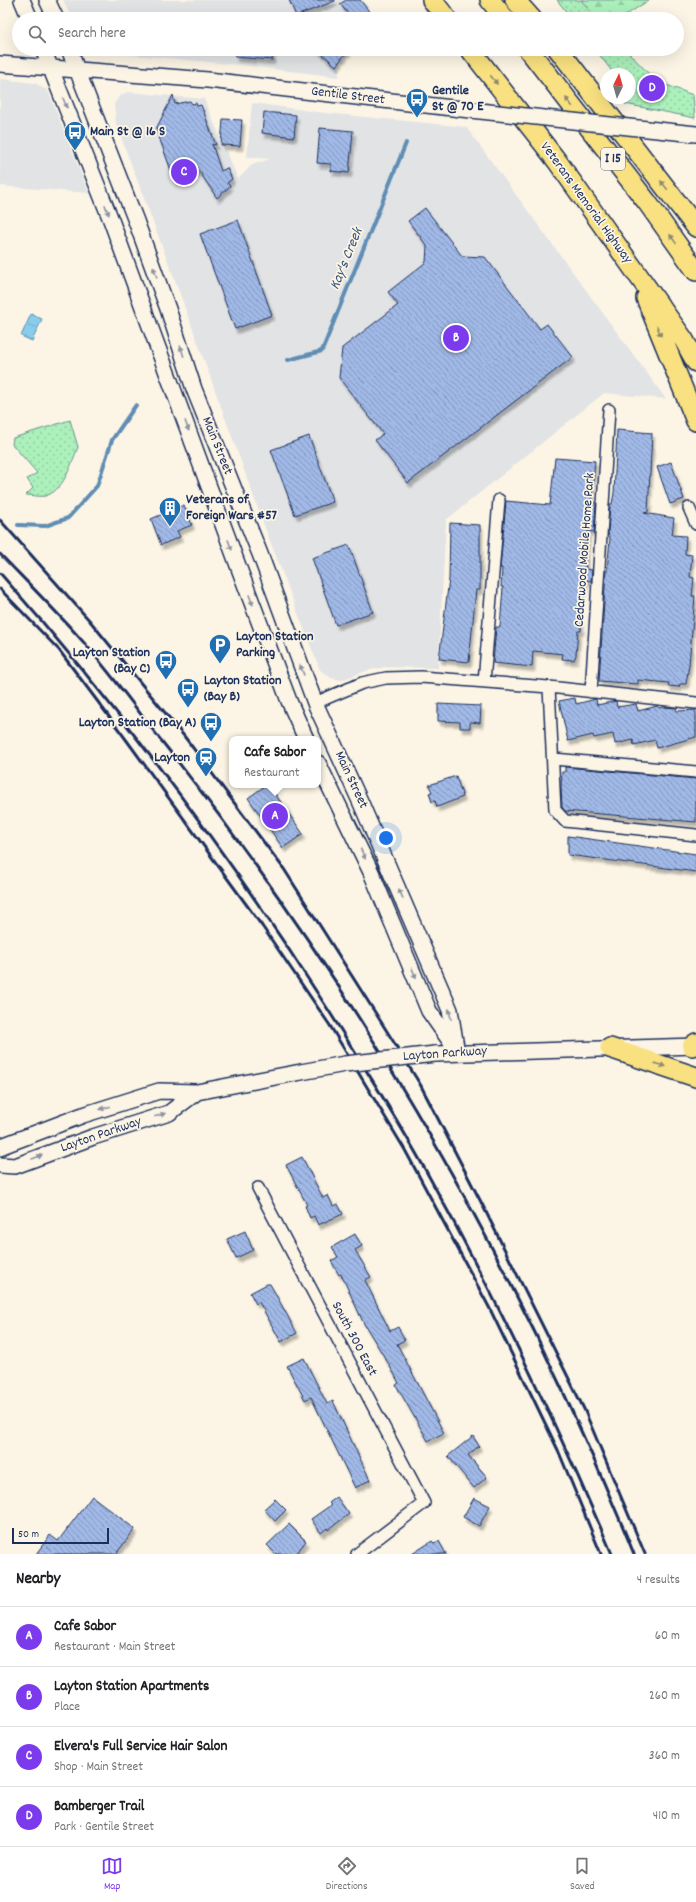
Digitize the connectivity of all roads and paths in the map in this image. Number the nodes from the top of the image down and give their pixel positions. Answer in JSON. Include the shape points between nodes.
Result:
{"nodes":[{"id":1,"x":22,"y":0,"type":"edge"},
{"id":2,"x":47,"y":0,"type":"edge"},
{"id":3,"x":432,"y":0,"type":"edge"},
{"id":4,"x":490,"y":0,"type":"edge"},
{"id":5,"x":515,"y":0,"type":"edge"},
{"id":6,"x":27,"y":12,"type":"edge"},
{"id":7,"x":53,"y":12,"type":"edge"},
{"id":8,"x":441,"y":12,"type":"edge"},
{"id":9,"x":499,"y":12,"type":"edge"},
{"id":10,"x":526,"y":12,"type":"edge"},
{"id":11,"x":46,"y":56,"type":"edge"},
{"id":12,"x":72,"y":56,"type":"edge"},
{"id":13,"x":475,"y":56,"type":"edge"},
{"id":14,"x":533,"y":56,"type":"edge"},
{"id":15,"x":563,"y":56,"type":"edge"},
{"id":16,"x":0,"y":64,"type":"edge"},
{"id":17,"x":51,"y":67,"type":"junction"},
{"id":18,"x":78,"y":69,"type":"junction"},
{"id":19,"x":696,"y":134,"type":"edge"},
{"id":20,"x":696,"y":227,"type":"edge"},
{"id":21,"x":634,"y":269,"type":"junction"},
{"id":22,"x":696,"y":271,"type":"edge"},
{"id":23,"x":696,"y":362,"type":"edge"},
{"id":24,"x":609,"y":410,"type":"dead end"},
{"id":25,"x":696,"y":421,"type":"edge"},
{"id":26,"x":499,"y":500,"type":"dead end"},
{"id":27,"x":689,"y":508,"type":"dead end"},
{"id":28,"x":696,"y":524,"type":"edge"},
{"id":29,"x":484,"y":682,"type":"junction"},
{"id":30,"x":549,"y":688,"type":"junction"},
{"id":31,"x":591,"y":692,"type":"junction"},
{"id":32,"x":315,"y":703,"type":"junction"},
{"id":33,"x":696,"y":703,"type":"edge"},
{"id":34,"x":305,"y":736,"type":"edge"},
{"id":35,"x":554,"y":759,"type":"junction"},
{"id":36,"x":321,"y":769,"type":"edge"},
{"id":37,"x":696,"y":772,"type":"edge"},
{"id":38,"x":696,"y":835,"type":"edge"},
{"id":39,"x":695,"y":1045,"type":"edge"},
{"id":40,"x":610,"y":1048,"type":"junction"},
{"id":41,"x":458,"y":1053,"type":"junction"},
{"id":42,"x":696,"y":1077,"type":"edge"},
{"id":43,"x":197,"y":1092,"type":"junction"},
{"id":44,"x":0,"y":1148,"type":"edge"},
{"id":45,"x":0,"y":1165,"type":"edge"},
{"id":46,"x":258,"y":1188,"type":"dead end"},
{"id":47,"x":356,"y":1554,"type":"edge"}],
"edges":[{"from":1,"to":6,"type":"main road"},
{"from":2,"to":7,"type":"main road"},
{"from":3,"to":8,"type":"highway"},
{"from":4,"to":9,"type":"highway"},
{"from":5,"to":10,"type":"highway"},
{"from":11,"to":17,"type":"main road","name":"Main Street"},
{"from":12,"to":18,"type":"main road","name":"Main Street"},
{"from":13,"to":21,"type":"highway","name":"Veterans Memorial Highway","one_way":true,"via":[[557,161]]},
{"from":22,"to":14,"type":"highway","number":"I 15","one_way":true,"via":[[647,202]]},
{"from":20,"to":15,"type":"highway","one_way":true},
{"from":16,"to":17,"type":"main road","name":"Gentile Street"},
{"from":17,"to":18,"type":"main road","name":"Gentile Street"},
{"from":17,"to":34,"type":"main road","name":"Main Street","one_way":true,"via":[[111,220],[289,701]]},
{"from":18,"to":19,"type":"main road","name":"Gentile Street","bridge":true,"via":[[208,80]]},
{"from":32,"to":18,"type":"main road","name":"Main Street","one_way":true,"via":[[258,548],[194,388],[158,280]]},
{"from":21,"to":23,"type":"highway","name":"Veterans Memorial Highway","via":[[684,340]]},
{"from":21,"to":25,"type":"highway","one_way":true},
{"from":24,"to":31,"type":"street","name":"Cedarwood Mobile Home Park"},
{"from":26,"to":29,"type":"street"},
{"from":27,"to":28,"type":"street"},
{"from":29,"to":30,"type":"street"},
{"from":29,"to":32,"type":"street","via":[[421,677],[386,678],[362,683]]},
{"from":30,"to":31,"type":"street"},
{"from":30,"to":35,"type":"street"},
{"from":31,"to":33,"type":"street"},
{"from":41,"to":32,"type":"main road","name":"Main Street","one_way":true,"via":[[450,1010],[360,800]]},
{"from":35,"to":37,"type":"street"},
{"from":35,"to":38,"type":"street","via":[[555,810],[565,822]]},
{"from":36,"to":41,"type":"main road","name":"Main Street","one_way":true,"via":[[384,899],[429,1011]]},
{"from":39,"to":40,"type":"main road","name":"Layton Parkway"},
{"from":40,"to":41,"type":"main road","name":"Layton Parkway"},
{"from":40,"to":42,"type":"highway","one_way":true},
{"from":41,"to":43,"type":"main road","name":"Layton Parkway","bridge":true,"via":[[344,1064]]},
{"from":43,"to":44,"type":"main road","name":"Layton Parkway","one_way":true,"via":[[159,1091],[83,1115]]},
{"from":45,"to":43,"type":"main road","name":"Layton Parkway","one_way":true,"via":[[15,1166],[93,1137],[169,1113]]},
{"from":46,"to":47,"type":"street","name":"South 300 East","via":[[424,1503]]}]}
